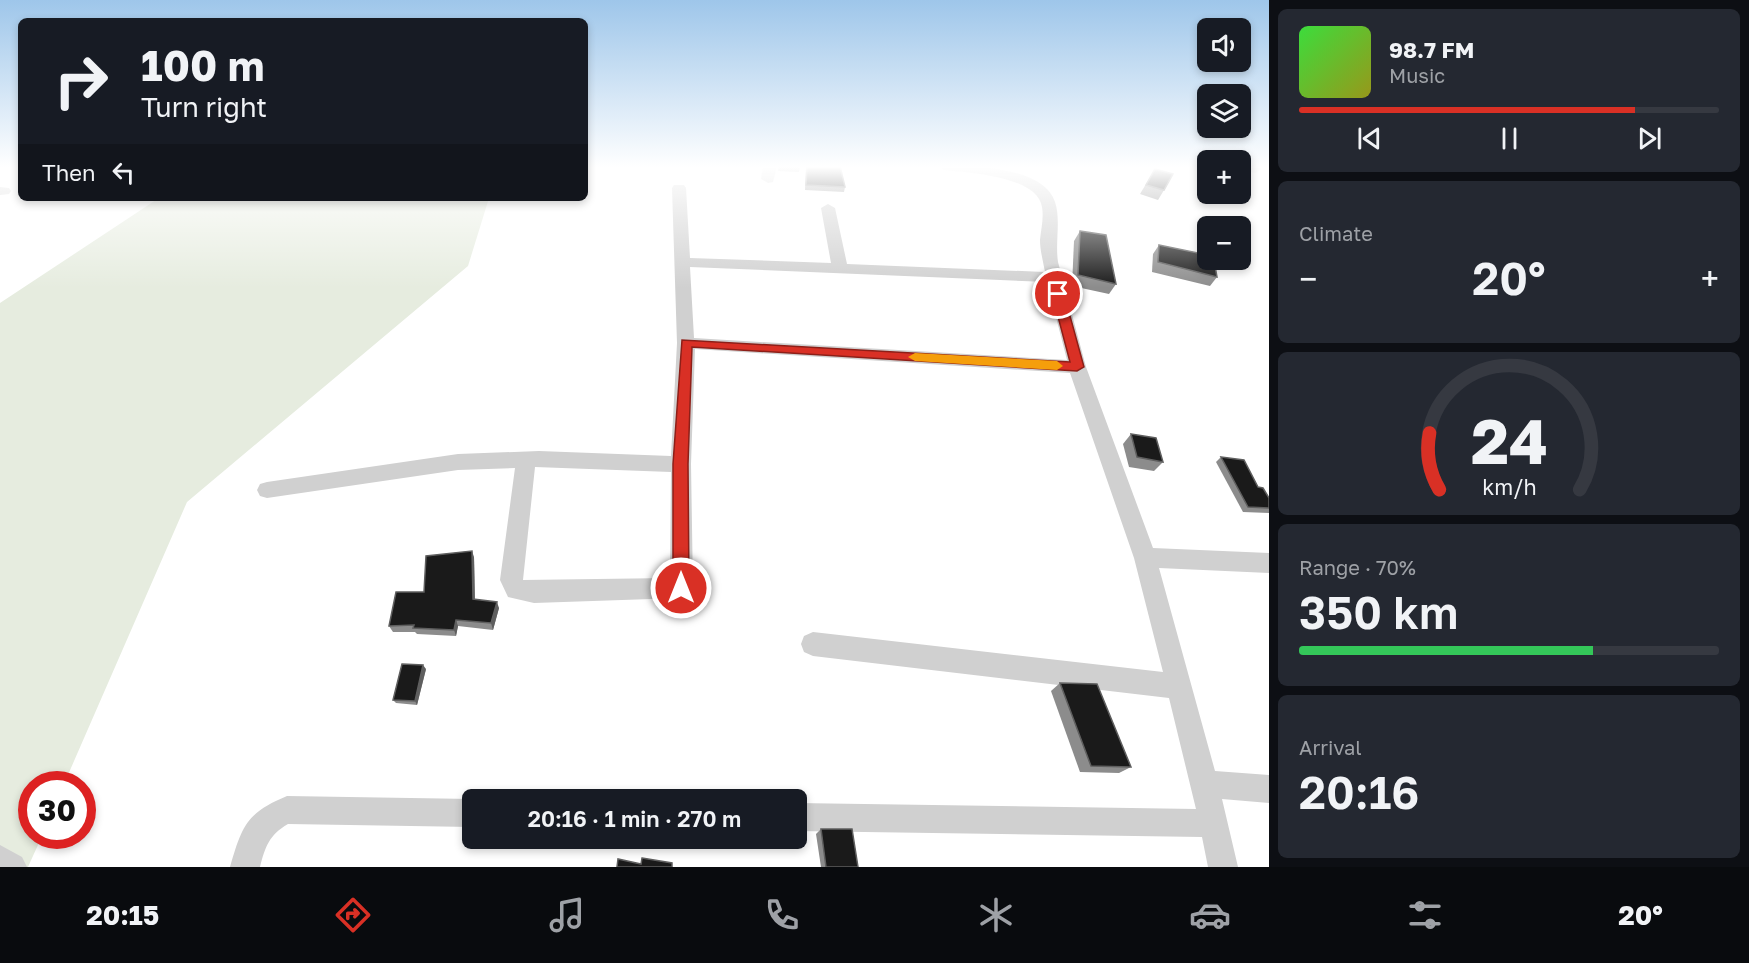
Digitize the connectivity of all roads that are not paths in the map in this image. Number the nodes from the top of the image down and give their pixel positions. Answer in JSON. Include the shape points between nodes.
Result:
{"nodes":[{"id":1,"x":680,"y":206,"type":"edge"},
{"id":2,"x":1048,"y":206,"type":"edge"},
{"id":3,"x":828,"y":208,"type":"dead end"},
{"id":4,"x":683,"y":262,"type":"junction"},
{"id":5,"x":840,"y":267,"type":"junction"},
{"id":6,"x":1053,"y":277,"type":"junction"},
{"id":7,"x":686,"y":343,"type":"junction"},
{"id":8,"x":1077,"y":367,"type":"junction"},
{"id":9,"x":526,"y":459,"type":"junction"},
{"id":10,"x":681,"y":464,"type":"junction"},
{"id":11,"x":267,"y":490,"type":"dead end"},
{"id":12,"x":1145,"y":558,"type":"junction"},
{"id":13,"x":1269,"y":563,"type":"edge"},
{"id":14,"x":813,"y":644,"type":"dead end"},
{"id":15,"x":1180,"y":687,"type":"junction"},
{"id":16,"x":1205,"y":784,"type":"junction"},
{"id":17,"x":1269,"y":789,"type":"edge"},
{"id":18,"x":462,"y":813,"type":"edge"},
{"id":19,"x":807,"y":817,"type":"edge"},
{"id":20,"x":1212,"y":823,"type":"junction"},
{"id":21,"x":0,"y":860,"type":"edge"},
{"id":22,"x":12,"y":867,"type":"edge"},
{"id":23,"x":245,"y":867,"type":"edge"},
{"id":24,"x":1222,"y":867,"type":"edge"}],
"edges":[{"from":1,"to":4,"type":"street"},
{"from":2,"to":6,"type":"street"},
{"from":3,"to":5,"type":"street"},
{"from":4,"to":5,"type":"street"},
{"from":4,"to":7,"type":"street"},
{"from":5,"to":6,"type":"street"},
{"from":6,"to":8,"type":"street"},
{"from":7,"to":8,"type":"street"},
{"from":7,"to":10,"type":"street"},
{"from":8,"to":12,"type":"street"},
{"from":9,"to":10,"type":"street"},
{"from":9,"to":10,"type":"street","via":[[511,580],[516,590],[524,592],[681,588]]},
{"from":9,"to":11,"type":"street","via":[[425,466]]},
{"from":12,"to":13,"type":"street"},
{"from":12,"to":15,"type":"street"},
{"from":14,"to":15,"type":"street"},
{"from":15,"to":16,"type":"street"},
{"from":16,"to":17,"type":"street"},
{"from":16,"to":20,"type":"street"},
{"from":18,"to":23,"type":"street","via":[[287,810],[270,817],[255,832]]},
{"from":19,"to":20,"type":"street"},
{"from":20,"to":24,"type":"street"},
{"from":21,"to":22,"type":"street"}]}
